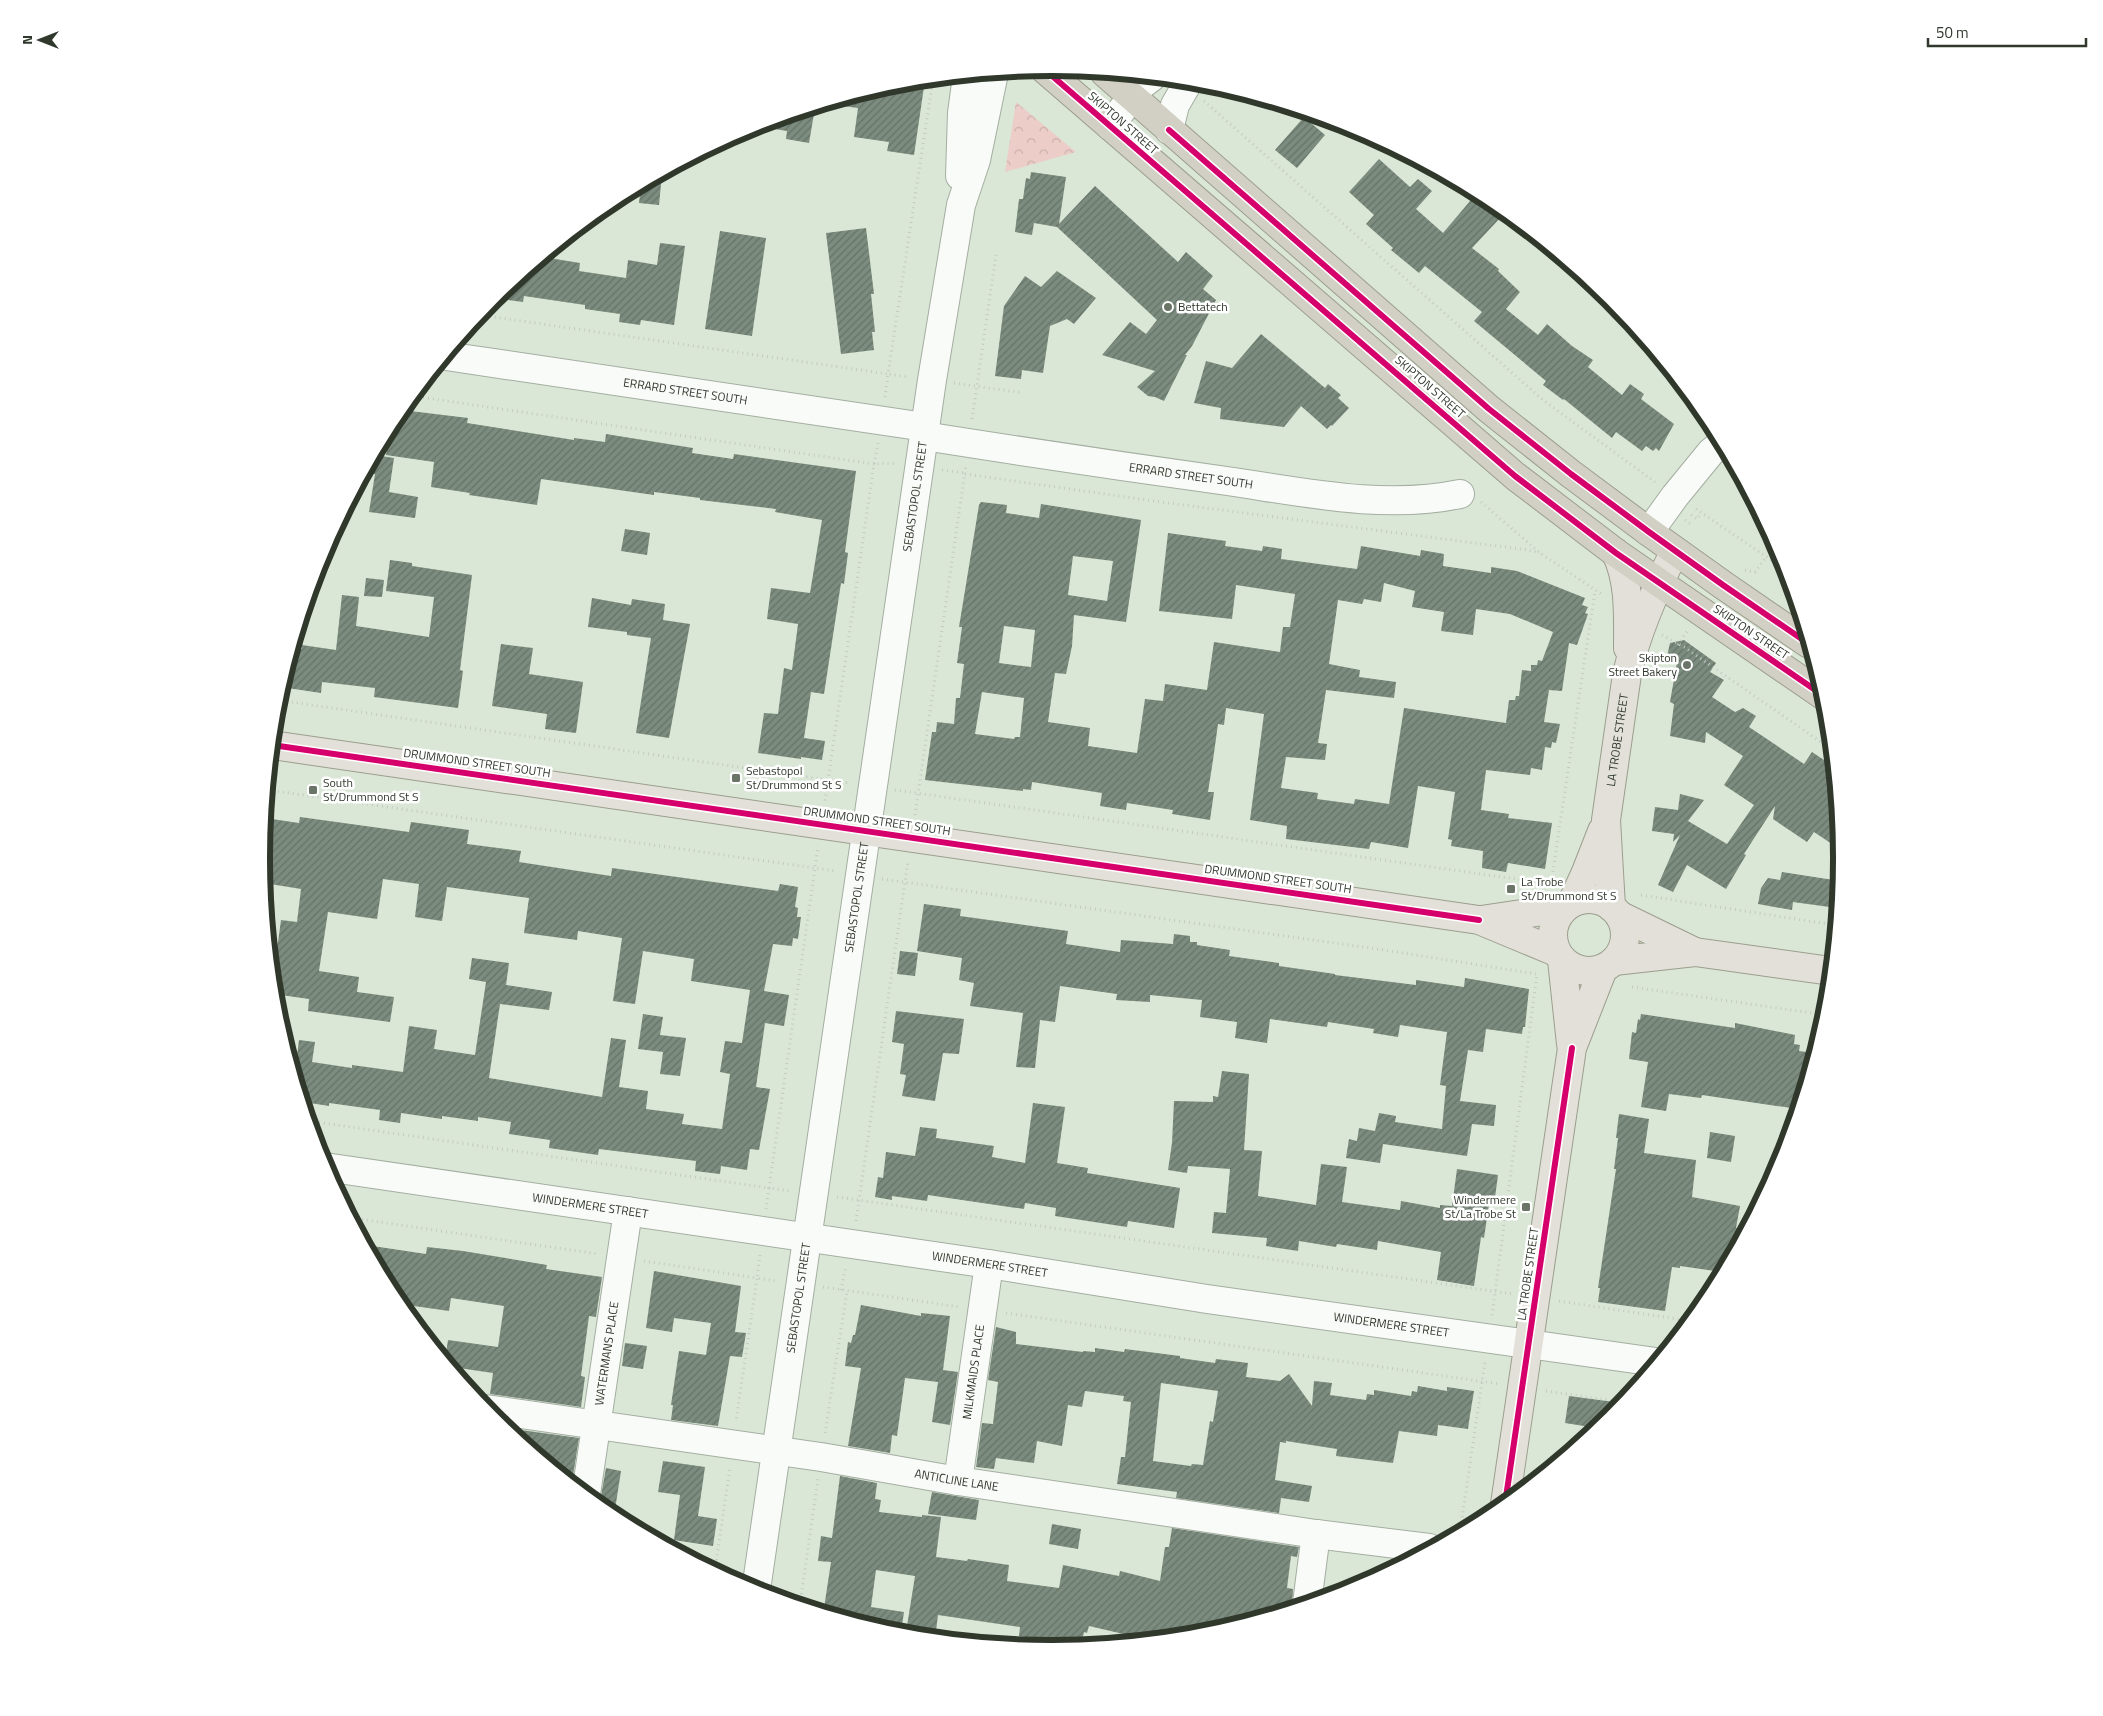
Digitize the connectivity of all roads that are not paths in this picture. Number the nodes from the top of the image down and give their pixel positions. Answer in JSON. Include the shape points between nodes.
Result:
{"nodes":[{"id":1,"x":1052,"y":76,"type":"edge"},
{"id":2,"x":993,"y":79,"type":"edge"},
{"id":3,"x":1112,"y":79,"type":"edge"},
{"id":4,"x":966,"y":81,"type":"edge"},
{"id":5,"x":1143,"y":82,"type":"edge"},
{"id":6,"x":1185,"y":88,"type":"edge"},
{"id":7,"x":1131,"y":96,"type":"junction"},
{"id":8,"x":1110,"y":126,"type":"junction"},
{"id":9,"x":1169,"y":130,"type":"junction"},
{"id":10,"x":961,"y":205,"type":"junction"},
{"id":11,"x":452,"y":357,"type":"edge"},
{"id":12,"x":924,"y":432,"type":"junction"},
{"id":13,"x":1716,"y":446,"type":"edge"},
{"id":14,"x":1470,"y":498,"type":"road end"},
{"id":15,"x":1649,"y":532,"type":"junction"},
{"id":16,"x":1675,"y":551,"type":"junction"},
{"id":17,"x":1616,"y":553,"type":"junction"},
{"id":18,"x":1659,"y":583,"type":"junction"},
{"id":19,"x":1636,"y":617,"type":"junction"},
{"id":20,"x":1802,"y":640,"type":"edge"},
{"id":21,"x":1815,"y":690,"type":"edge"},
{"id":22,"x":278,"y":746,"type":"edge"},
{"id":23,"x":1606,"y":820,"type":"junction"},
{"id":24,"x":866,"y":831,"type":"junction"},
{"id":25,"x":1568,"y":906,"type":"junction"},
{"id":26,"x":1615,"y":911,"type":"junction"},
{"id":27,"x":1480,"y":920,"type":"junction"},
{"id":28,"x":1695,"y":952,"type":"junction"},
{"id":29,"x":1559,"y":956,"type":"junction"},
{"id":30,"x":1608,"y":965,"type":"junction"},
{"id":31,"x":1825,"y":971,"type":"edge"},
{"id":32,"x":1572,"y":1048,"type":"junction"},
{"id":33,"x":334,"y":1168,"type":"edge"},
{"id":34,"x":628,"y":1211,"type":"junction"},
{"id":35,"x":808,"y":1238,"type":"junction"},
{"id":36,"x":989,"y":1264,"type":"junction"},
{"id":37,"x":1529,"y":1344,"type":"junction"},
{"id":38,"x":1649,"y":1361,"type":"edge"},
{"id":39,"x":499,"y":1411,"type":"edge"},
{"id":40,"x":597,"y":1425,"type":"junction"},
{"id":41,"x":776,"y":1451,"type":"junction"},
{"id":42,"x":958,"y":1481,"type":"junction"},
{"id":43,"x":587,"y":1486,"type":"edge"},
{"id":44,"x":1507,"y":1493,"type":"edge"},
{"id":45,"x":1316,"y":1534,"type":"junction"},
{"id":46,"x":1420,"y":1547,"type":"edge"},
{"id":47,"x":757,"y":1582,"type":"edge"},
{"id":48,"x":1308,"y":1596,"type":"edge"}],
"edges":[{"from":1,"to":8,"type":"highway","name":"SKIPTON STREET"},
{"from":2,"to":10,"type":"street","name":"SEBASTOPOL STREET","via":[[976,160]]},
{"from":3,"to":7,"type":"highway","name":"SKIPTON STREET"},
{"from":4,"to":10,"type":"street","name":"SEBASTOPOL STREET","via":[[961,135]]},
{"from":5,"to":7,"type":"street"},
{"from":6,"to":9,"type":"street","via":[[1172,111]]},
{"from":7,"to":8,"type":"street"},
{"from":7,"to":9,"type":"highway","name":"SKIPTON STREET"},
{"from":8,"to":17,"type":"highway","name":"SKIPTON STREET","via":[[1515,476]]},
{"from":9,"to":15,"type":"highway","name":"SKIPTON STREET","via":[[1489,409]]},
{"from":10,"to":12,"type":"street","name":"SEBASTOPOL STREET"},
{"from":11,"to":12,"type":"street","name":"ERRARD STREET SOUTH"},
{"from":12,"to":14,"type":"street","name":"ERRARD STREET SOUTH","via":[[969,444],[1351,497]]},
{"from":12,"to":24,"type":"street","name":"SEBASTOPOL STREET"},
{"from":13,"to":15,"type":"street"},
{"from":15,"to":16,"type":"highway","name":"SKIPTON STREET"},
{"from":16,"to":18,"type":"main road","name":"LA TROBE STREET"},
{"from":16,"to":20,"type":"highway","name":"SKIPTON STREET"},
{"from":17,"to":18,"type":"highway","name":"SKIPTON STREET"},
{"from":17,"to":19,"type":"main road"},
{"from":18,"to":19,"type":"main road","name":"LA TROBE STREET"},
{"from":18,"to":21,"type":"highway","name":"SKIPTON STREET"},
{"from":19,"to":23,"type":"main road","name":"LA TROBE STREET"},
{"from":22,"to":24,"type":"main road","name":"DRUMMOND STREET SOUTH"},
{"from":23,"to":25,"type":"main road","name":"LA TROBE STREET","via":[[1586,872]]},
{"from":23,"to":26,"type":"main road","name":"LA TROBE STREET"},
{"from":24,"to":27,"type":"main road","name":"DRUMMOND STREET SOUTH"},
{"from":24,"to":35,"type":"street","name":"SEBASTOPOL STREET"},
{"from":25,"to":26,"type":"main road","via":[[1592,899],[1602,901]]},
{"from":25,"to":27,"type":"main road","name":"DRUMMOND STREET SOUTH"},
{"from":25,"to":29,"type":"main road","via":[[1556,918],[1553,929]]},
{"from":26,"to":28,"type":"main road"},
{"from":26,"to":30,"type":"main road","via":[[1624,926],[1625,939],[1621,952]]},
{"from":27,"to":29,"type":"main road","name":"DRUMMOND STREET SOUTH"},
{"from":28,"to":30,"type":"main road"},
{"from":28,"to":31,"type":"main road"},
{"from":29,"to":30,"type":"main road","via":[[1581,971]]},
{"from":29,"to":32,"type":"main road","name":"LA TROBE STREET"},
{"from":30,"to":32,"type":"main road","name":"LA TROBE STREET"},
{"from":32,"to":37,"type":"main road","name":"LA TROBE STREET"},
{"from":33,"to":34,"type":"street","name":"WINDERMERE STREET"},
{"from":34,"to":35,"type":"street","name":"WINDERMERE STREET"},
{"from":34,"to":40,"type":"street","name":"WATERMANS PLACE"},
{"from":35,"to":36,"type":"street","name":"WINDERMERE STREET"},
{"from":35,"to":41,"type":"street","name":"SEBASTOPOL STREET"},
{"from":36,"to":37,"type":"street","name":"WINDERMERE STREET","via":[[1207,1299]]},
{"from":36,"to":42,"type":"street","name":"MILKMAIDS PLACE"},
{"from":37,"to":38,"type":"street","name":"WINDERMERE STREET"},
{"from":37,"to":44,"type":"main road","name":"LA TROBE STREET"},
{"from":39,"to":40,"type":"street","name":"ANTICLINE LANE"},
{"from":40,"to":41,"type":"street","name":"ANTICLINE LANE"},
{"from":40,"to":43,"type":"street","name":"WATERMANS PLACE"},
{"from":41,"to":42,"type":"street","name":"ANTICLINE LANE"},
{"from":41,"to":47,"type":"street","name":"SEBASTOPOL STREET"},
{"from":42,"to":45,"type":"street","name":"ANTICLINE LANE"},
{"from":45,"to":46,"type":"street","name":"ANTICLINE LANE"},
{"from":45,"to":48,"type":"street"}]}
